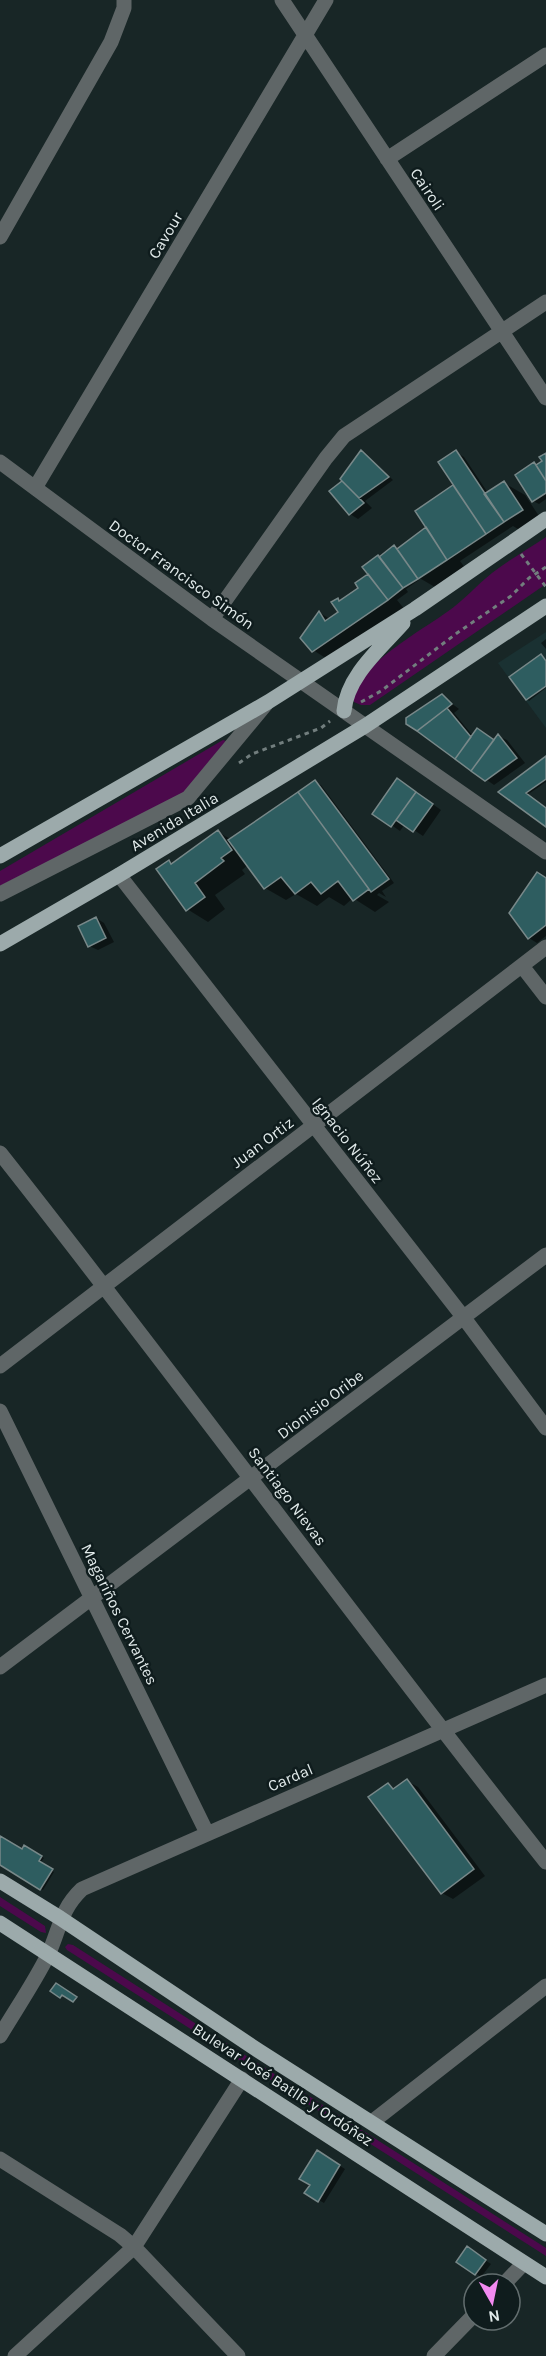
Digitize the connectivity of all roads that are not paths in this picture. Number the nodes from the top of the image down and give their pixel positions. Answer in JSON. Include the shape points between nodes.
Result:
{"nodes":[{"id":1,"x":124,"y":0,"type":"edge"},
{"id":2,"x":282,"y":0,"type":"edge"},
{"id":3,"x":326,"y":0,"type":"edge"},
{"id":4,"x":305,"y":35,"type":"junction"},
{"id":5,"x":546,"y":55,"type":"edge"},
{"id":6,"x":387,"y":159,"type":"junction"},
{"id":7,"x":0,"y":237,"type":"edge"},
{"id":8,"x":546,"y":302,"type":"edge"},
{"id":9,"x":502,"y":332,"type":"junction"},
{"id":10,"x":546,"y":398,"type":"edge"},
{"id":11,"x":0,"y":462,"type":"edge"},
{"id":12,"x":35,"y":488,"type":"junction"},
{"id":13,"x":546,"y":519,"type":"edge"},
{"id":14,"x":546,"y":606,"type":"edge"},
{"id":15,"x":415,"y":609,"type":"junction"},
{"id":16,"x":212,"y":619,"type":"junction"},
{"id":17,"x":300,"y":681,"type":"junction"},
{"id":18,"x":268,"y":702,"type":"junction"},
{"id":19,"x":344,"y":711,"type":"junction"},
{"id":20,"x":365,"y":726,"type":"junction"},
{"id":21,"x":546,"y":852,"type":"edge"},
{"id":22,"x":0,"y":856,"type":"edge"},
{"id":23,"x":119,"y":875,"type":"junction"},
{"id":24,"x":0,"y":894,"type":"edge"},
{"id":25,"x":0,"y":944,"type":"edge"},
{"id":26,"x":546,"y":947,"type":"edge"},
{"id":27,"x":522,"y":966,"type":"junction"},
{"id":28,"x":546,"y":997,"type":"edge"},
{"id":29,"x":314,"y":1126,"type":"junction"},
{"id":30,"x":0,"y":1153,"type":"edge"},
{"id":31,"x":546,"y":1255,"type":"edge"},
{"id":32,"x":104,"y":1285,"type":"junction"},
{"id":33,"x":464,"y":1318,"type":"junction"},
{"id":34,"x":0,"y":1366,"type":"edge"},
{"id":35,"x":0,"y":1411,"type":"edge"},
{"id":36,"x":546,"y":1428,"type":"edge"},
{"id":37,"x":251,"y":1478,"type":"junction"},
{"id":38,"x":92,"y":1597,"type":"junction"},
{"id":39,"x":0,"y":1667,"type":"edge"},
{"id":40,"x":546,"y":1685,"type":"edge"},
{"id":41,"x":442,"y":1731,"type":"junction"},
{"id":42,"x":207,"y":1833,"type":"junction"},
{"id":43,"x":546,"y":1862,"type":"edge"},
{"id":44,"x":0,"y":1881,"type":"edge"},
{"id":45,"x":60,"y":1918,"type":"junction"},
{"id":46,"x":0,"y":1923,"type":"edge"},
{"id":47,"x":48,"y":1954,"type":"junction"},
{"id":48,"x":546,"y":1986,"type":"edge"},
{"id":49,"x":0,"y":2036,"type":"edge"},
{"id":50,"x":242,"y":2079,"type":"junction"},
{"id":51,"x":372,"y":2122,"type":"junction"},
{"id":52,"x":0,"y":2159,"type":"edge"},
{"id":53,"x":546,"y":2234,"type":"edge"},
{"id":54,"x":134,"y":2247,"type":"junction"},
{"id":55,"x":523,"y":2264,"type":"junction"},
{"id":56,"x":515,"y":2272,"type":"edge"},
{"id":57,"x":546,"y":2277,"type":"edge"},
{"id":58,"x":462,"y":2327,"type":"edge"},
{"id":59,"x":15,"y":2356,"type":"edge"},
{"id":60,"x":237,"y":2356,"type":"edge"},
{"id":61,"x":434,"y":2356,"type":"edge"}],
"edges":[{"from":1,"to":7,"type":"street","via":[[111,42]]},
{"from":2,"to":4,"type":"street","name":"Cairoli"},
{"from":3,"to":4,"type":"street","name":"Cavour"},
{"from":4,"to":6,"type":"street","name":"Cairoli"},
{"from":4,"to":12,"type":"street","name":"Cavour"},
{"from":5,"to":6,"type":"street"},
{"from":6,"to":9,"type":"street","name":"Cairoli"},
{"from":8,"to":9,"type":"street"},
{"from":9,"to":10,"type":"street","name":"Cairoli"},
{"from":9,"to":16,"type":"street","via":[[344,436]]},
{"from":11,"to":12,"type":"street","name":"Doctor Francisco Simón"},
{"from":12,"to":16,"type":"street","name":"Doctor Francisco Simón"},
{"from":13,"to":15,"type":"main road","name":"Avenida Italia"},
{"from":14,"to":20,"type":"main road","name":"Avenida Italia"},
{"from":15,"to":17,"type":"main road","name":"Avenida Italia"},
{"from":15,"to":19,"type":"main road","via":[[352,682]]},
{"from":16,"to":17,"type":"street","name":"Doctor Francisco Simón"},
{"from":17,"to":18,"type":"main road","name":"Avenida Italia"},
{"from":17,"to":19,"type":"street","name":"Doctor Francisco Simón"},
{"from":18,"to":22,"type":"main road","name":"Avenida Italia"},
{"from":18,"to":24,"type":"street","name":"Avenida Italia","via":[[188,798]]},
{"from":19,"to":20,"type":"street"},
{"from":20,"to":21,"type":"street"},
{"from":20,"to":23,"type":"main road","name":"Avenida Italia"},
{"from":23,"to":25,"type":"main road","name":"Avenida Italia"},
{"from":23,"to":29,"type":"street","name":"Ignacio Núñez"},
{"from":26,"to":27,"type":"street","name":"Juan Ortiz"},
{"from":27,"to":28,"type":"street"},
{"from":27,"to":29,"type":"street","name":"Juan Ortiz"},
{"from":29,"to":32,"type":"street","name":"Juan Ortiz"},
{"from":29,"to":33,"type":"street","name":"Ignacio Núñez"},
{"from":30,"to":32,"type":"street","name":"Santiago Nievas"},
{"from":31,"to":33,"type":"street","name":"Dionisio Oribe"},
{"from":32,"to":34,"type":"street","name":"Juan Ortiz"},
{"from":32,"to":37,"type":"street","name":"Santiago Nievas"},
{"from":33,"to":36,"type":"street","name":"Ignacio Núñez"},
{"from":33,"to":37,"type":"street","name":"Dionisio Oribe"},
{"from":35,"to":38,"type":"street","name":"Magariños Cervantes"},
{"from":37,"to":38,"type":"street","name":"Dionisio Oribe"},
{"from":37,"to":41,"type":"street","name":"Santiago Nievas"},
{"from":38,"to":39,"type":"street","name":"Dionisio Oribe"},
{"from":38,"to":42,"type":"street","name":"Magariños Cervantes"},
{"from":40,"to":41,"type":"street","name":"Cardal"},
{"from":41,"to":42,"type":"street","name":"Cardal"},
{"from":41,"to":43,"type":"street","name":"Santiago Nievas"},
{"from":42,"to":45,"type":"street","name":"Cardal","via":[[82,1889]]},
{"from":44,"to":45,"type":"main road","name":"Bulevar José Batlle y Ordóñez"},
{"from":45,"to":47,"type":"street","name":"Cardal"},
{"from":45,"to":51,"type":"main road","name":"Bulevar José Batlle y Ordóñez"},
{"from":46,"to":47,"type":"main road","name":"Bulevar José Batlle y Ordóñez"},
{"from":47,"to":49,"type":"street","name":"Cardal"},
{"from":47,"to":50,"type":"main road","name":"Bulevar José Batlle y Ordóñez"},
{"from":48,"to":51,"type":"street"},
{"from":50,"to":54,"type":"street"},
{"from":50,"to":55,"type":"main road","name":"Bulevar José Batlle y Ordóñez"},
{"from":51,"to":53,"type":"main road","name":"Bulevar José Batlle y Ordóñez"},
{"from":52,"to":54,"type":"street"},
{"from":54,"to":59,"type":"street"},
{"from":54,"to":60,"type":"street"},
{"from":55,"to":56,"type":"street"},
{"from":55,"to":57,"type":"main road","name":"Bulevar José Batlle y Ordóñez"},
{"from":58,"to":61,"type":"street"}]}
